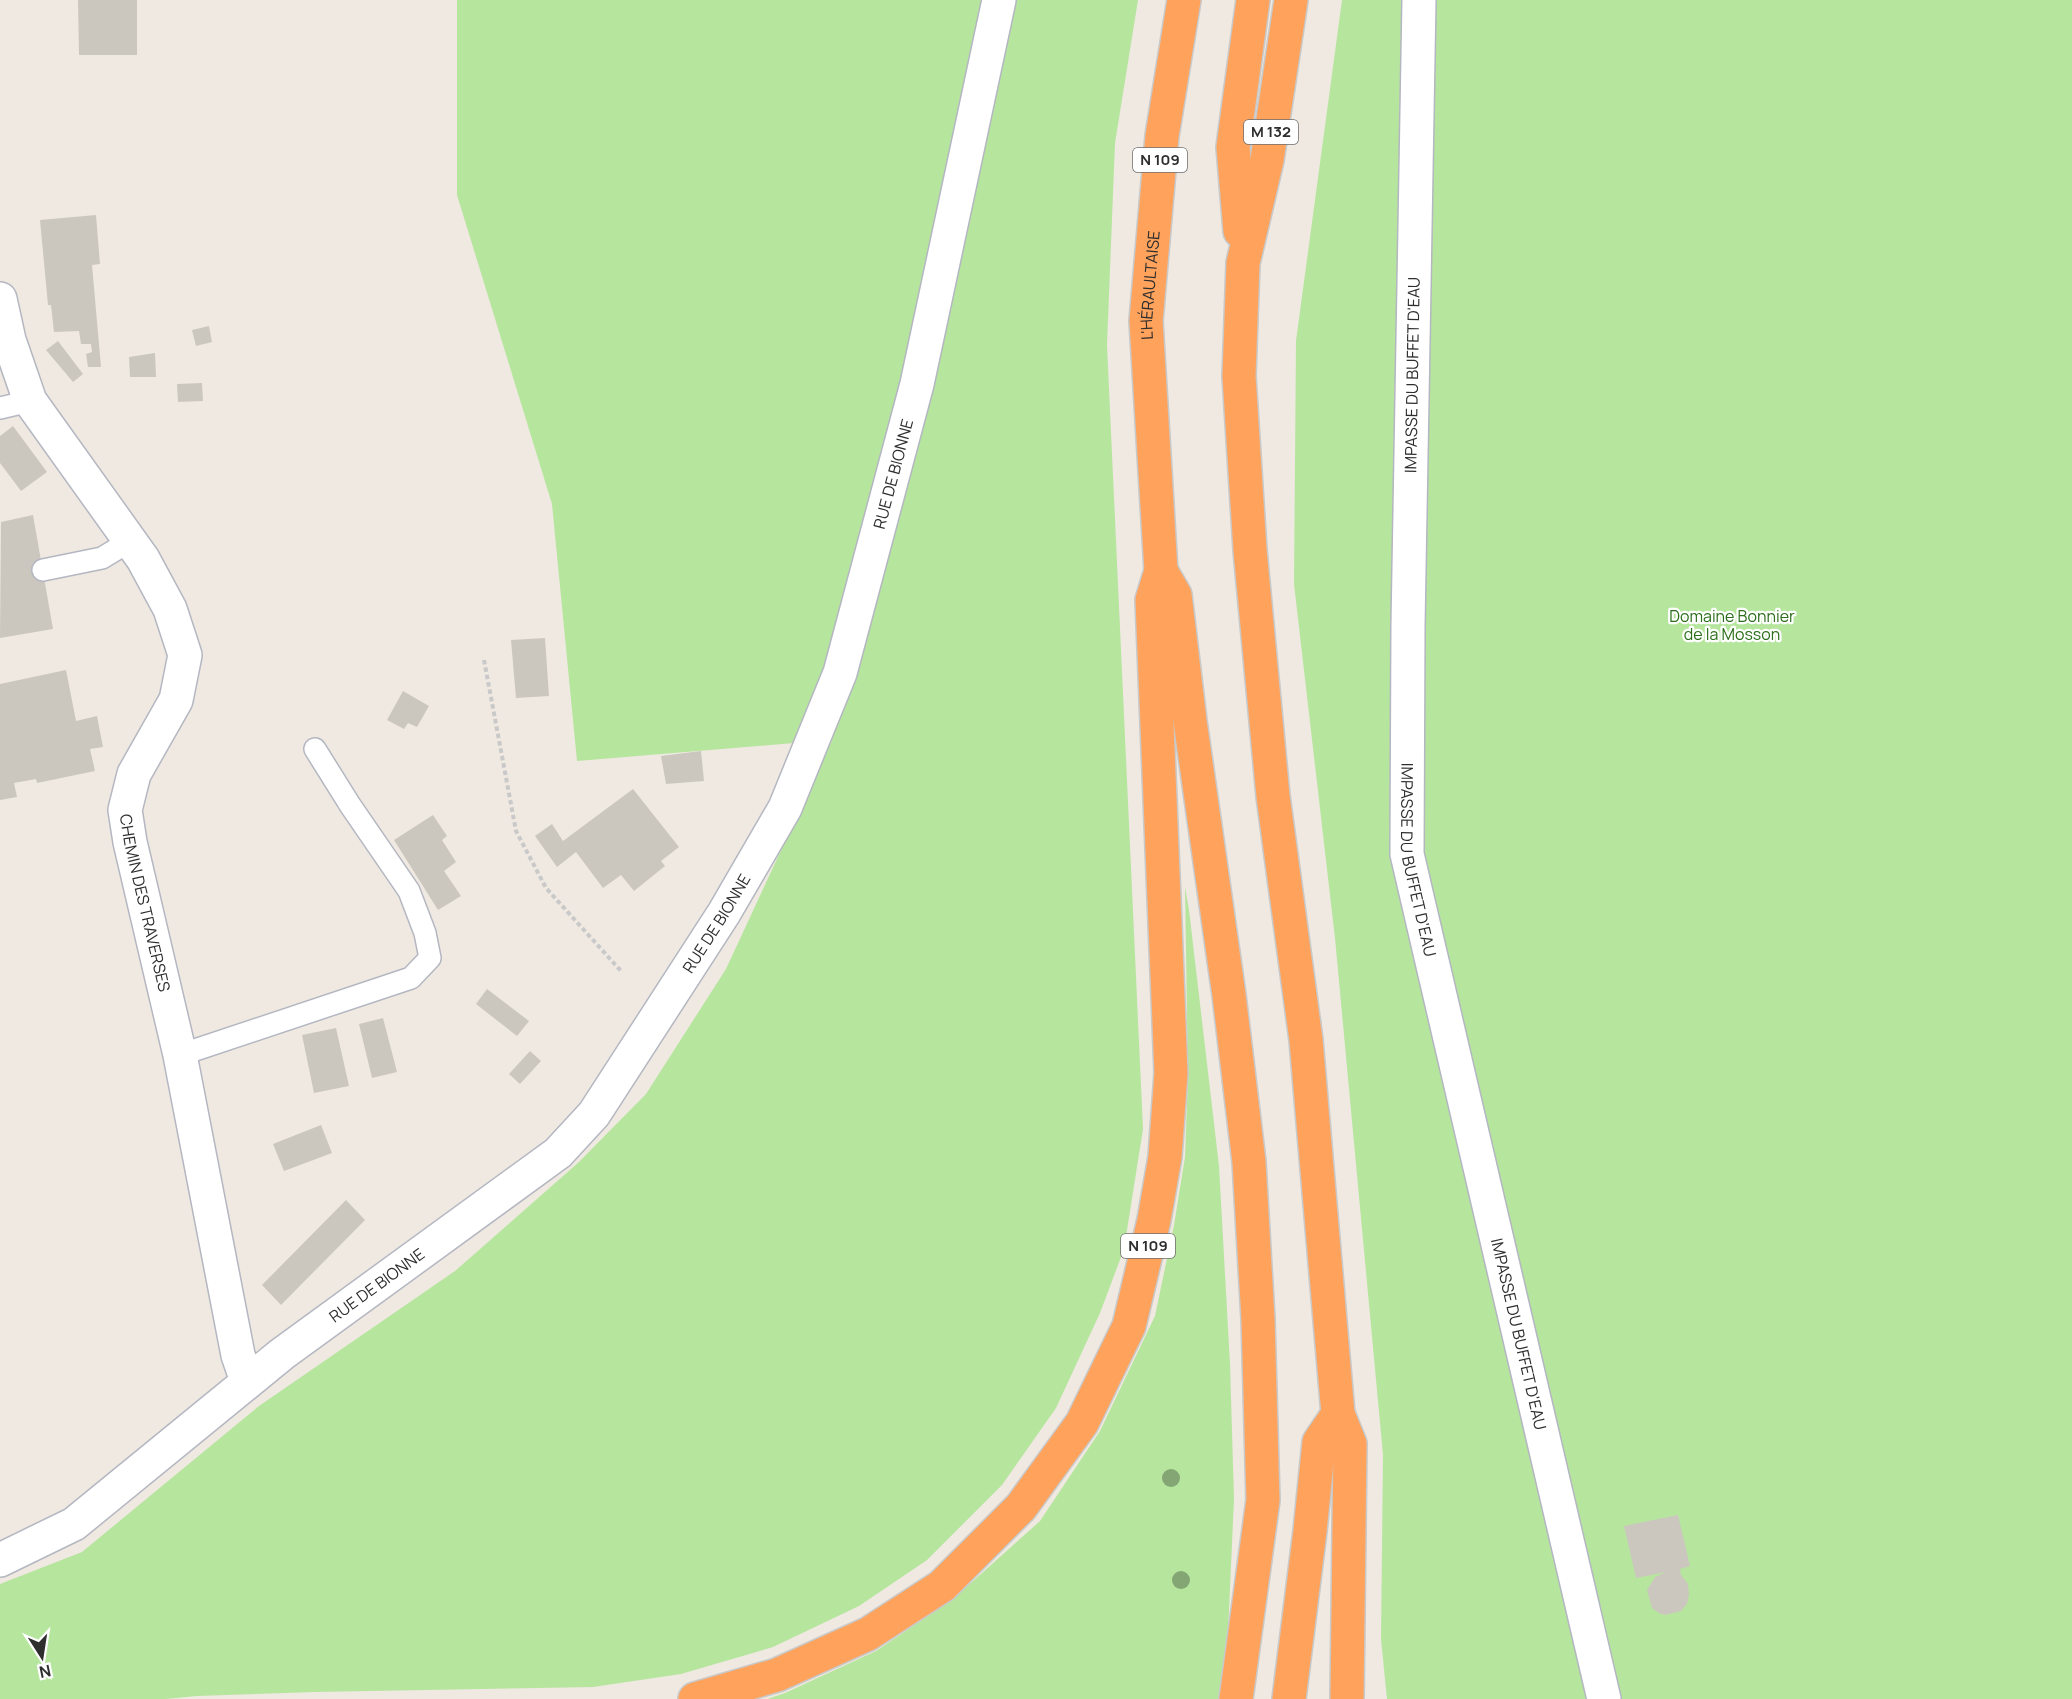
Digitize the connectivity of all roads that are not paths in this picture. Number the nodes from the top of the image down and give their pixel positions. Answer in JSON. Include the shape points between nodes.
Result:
{"nodes":[{"id":1,"x":999,"y":0,"type":"edge"},
{"id":2,"x":1184,"y":0,"type":"edge"},
{"id":3,"x":1253,"y":0,"type":"edge"},
{"id":4,"x":1291,"y":0,"type":"edge"},
{"id":5,"x":1419,"y":0,"type":"edge"},
{"id":6,"x":1243,"y":262,"type":"junction"},
{"id":7,"x":0,"y":299,"type":"edge"},
{"id":8,"x":15,"y":405,"type":"edge"},
{"id":9,"x":130,"y":541,"type":"junction"},
{"id":10,"x":43,"y":570,"type":"dead end"},
{"id":11,"x":1161,"y":571,"type":"junction"},
{"id":12,"x":315,"y":749,"type":"dead end"},
{"id":13,"x":180,"y":1054,"type":"junction"},
{"id":14,"x":247,"y":1381,"type":"junction"},
{"id":15,"x":1338,"y":1414,"type":"junction"},
{"id":16,"x":0,"y":1560,"type":"edge"},
{"id":17,"x":695,"y":1699,"type":"edge"},
{"id":18,"x":1236,"y":1699,"type":"edge"},
{"id":19,"x":1289,"y":1699,"type":"edge"},
{"id":20,"x":1347,"y":1699,"type":"edge"},
{"id":21,"x":1604,"y":1699,"type":"edge"}],
"edges":[{"from":1,"to":14,"type":"street","name":"RUE DE BIONNE","via":[[914,395],[840,673],[785,808],[724,913],[594,1114],[558,1153]]},
{"from":2,"to":11,"type":"highway","name":"L'HÉRAULTAISE","number":"N 109","via":[[1162,136],[1146,321]]},
{"from":3,"to":6,"type":"highway","via":[[1233,147]]},
{"from":4,"to":6,"type":"highway","number":"M 132","via":[[1267,160]]},
{"from":5,"to":21,"type":"street","name":"IMPASSE DU BUFFET D'EAU","via":[[1407,854]]},
{"from":6,"to":15,"type":"highway","via":[[1239,376],[1250,550],[1273,796],[1306,1040]]},
{"from":7,"to":8,"type":"street","name":"CHEMIN DES TRAVERSES","via":[[9,340]]},
{"from":8,"to":9,"type":"street","name":"CHEMIN DES TRAVERSES"},
{"from":9,"to":10,"type":"lane","via":[[102,558]]},
{"from":9,"to":13,"type":"street","name":"CHEMIN DES TRAVERSES","via":[[170,609],[185,656],[176,700],[134,774],[125,810]]},
{"from":11,"to":17,"type":"highway","number":"N 109","via":[[1152,600],[1171,1073],[1165,1157],[1129,1326],[1083,1423],[1021,1507],[942,1586],[868,1634],[788,1671]]},
{"from":11,"to":18,"type":"highway","number":"N 109","via":[[1175,596],[1249,1161],[1263,1500]]},
{"from":12,"to":13,"type":"lane","via":[[409,891],[430,958],[411,978]]},
{"from":13,"to":14,"type":"street","name":"CHEMIN DES TRAVERSES","via":[[238,1355]]},
{"from":14,"to":16,"type":"street","name":"RUE DE BIONNE","via":[[74,1524]]},
{"from":15,"to":19,"type":"highway","via":[[1319,1442]]},
{"from":15,"to":20,"type":"highway","via":[[1350,1444]]}]}
